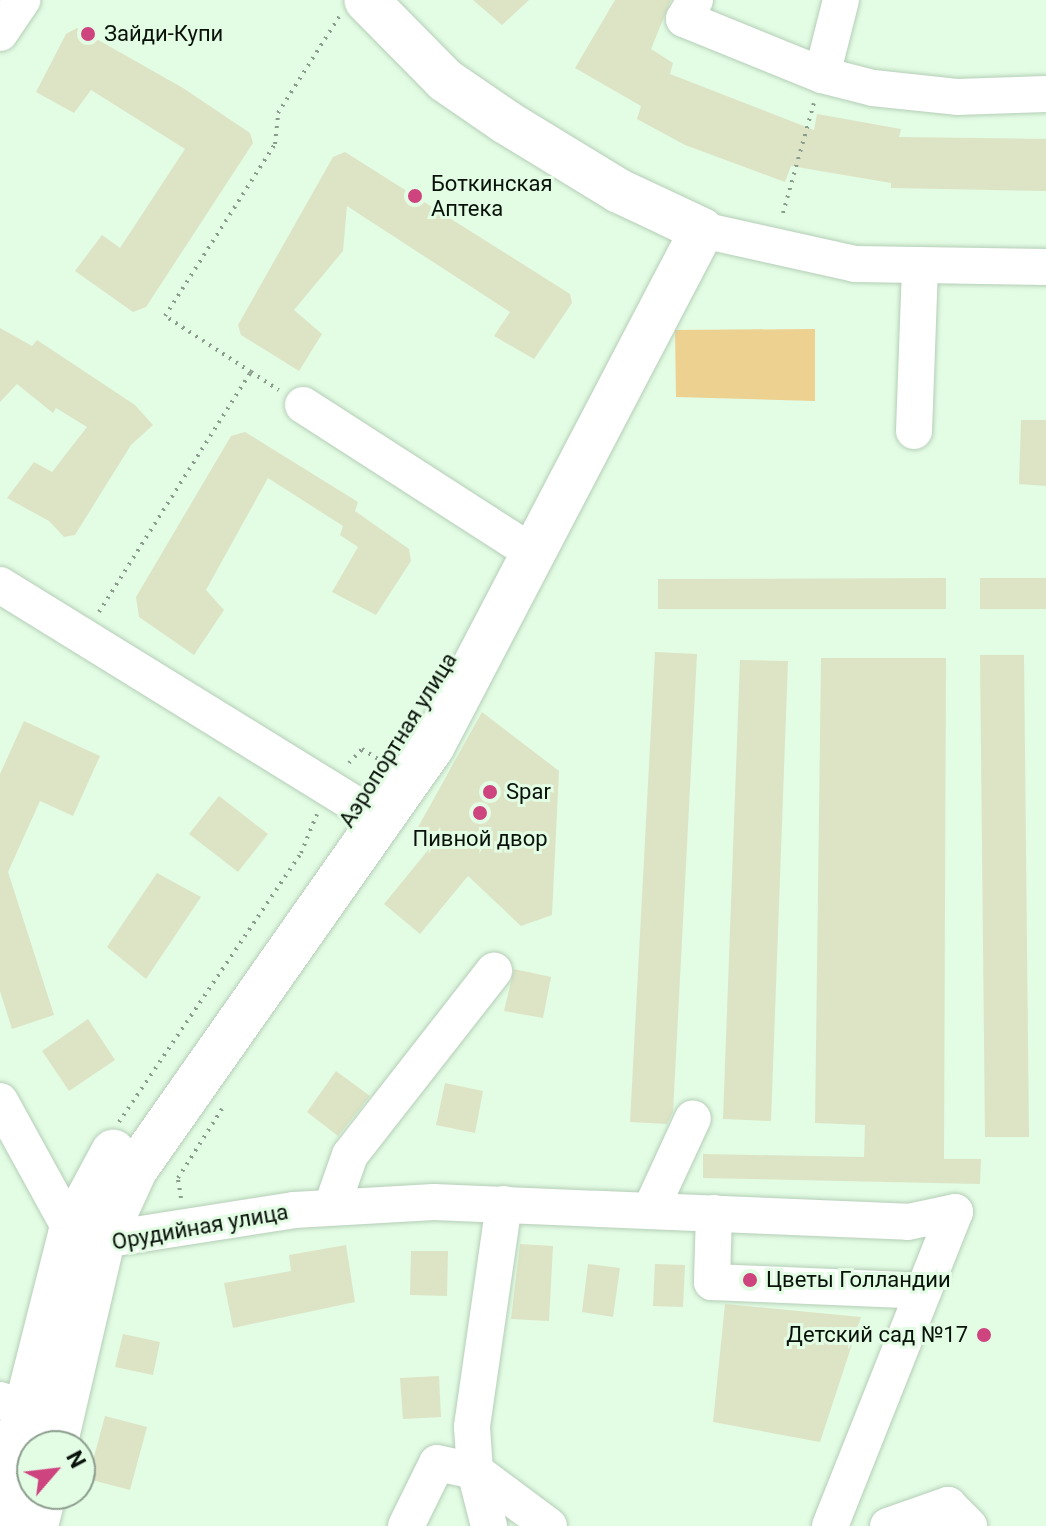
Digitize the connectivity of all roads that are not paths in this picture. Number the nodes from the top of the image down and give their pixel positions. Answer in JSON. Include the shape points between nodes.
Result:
{"nodes":[{"id":1,"x":22,"y":0,"type":"edge"},
{"id":2,"x":695,"y":0,"type":"edge"},
{"id":3,"x":841,"y":0,"type":"edge"},
{"id":4,"x":353,"y":8,"type":"edge"},
{"id":5,"x":0,"y":33,"type":"edge"},
{"id":6,"x":822,"y":75,"type":"junction"},
{"id":7,"x":1046,"y":94,"type":"edge"},
{"id":8,"x":690,"y":226,"type":"junction"},
{"id":9,"x":1046,"y":267,"type":"edge"},
{"id":10,"x":920,"y":268,"type":"junction"},
{"id":11,"x":303,"y":405,"type":"dead end"},
{"id":12,"x":914,"y":431,"type":"dead end"},
{"id":13,"x":514,"y":541,"type":"junction"},
{"id":14,"x":0,"y":585,"type":"edge"},
{"id":15,"x":338,"y":808,"type":"junction"},
{"id":16,"x":494,"y":971,"type":"dead end"},
{"id":17,"x":0,"y":1101,"type":"edge"},
{"id":18,"x":693,"y":1118,"type":"dead end"},
{"id":19,"x":504,"y":1204,"type":"junction"},
{"id":20,"x":332,"y":1206,"type":"junction"},
{"id":21,"x":650,"y":1211,"type":"junction"},
{"id":22,"x":714,"y":1213,"type":"junction"},
{"id":23,"x":87,"y":1235,"type":"junction"},
{"id":24,"x":923,"y":1291,"type":"junction"},
{"id":25,"x":12,"y":1404,"type":"edge"},
{"id":26,"x":57,"y":1430,"type":"edge"},
{"id":27,"x":475,"y":1471,"type":"junction"},
{"id":28,"x":0,"y":1511,"type":"edge"},
{"id":29,"x":832,"y":1516,"type":"edge"},
{"id":30,"x":406,"y":1526,"type":"edge"},
{"id":31,"x":489,"y":1526,"type":"edge"},
{"id":32,"x":549,"y":1526,"type":"edge"},
{"id":33,"x":888,"y":1526,"type":"edge"},
{"id":34,"x":969,"y":1526,"type":"edge"}],
"edges":[{"from":1,"to":5,"type":"street"},
{"from":2,"to":6,"type":"street","via":[[684,19]]},
{"from":3,"to":6,"type":"street"},
{"from":4,"to":8,"type":"main road","via":[[457,88]]},
{"from":6,"to":7,"type":"street","via":[[873,88],[957,97]]},
{"from":8,"to":10,"type":"street","via":[[790,253]]},
{"from":8,"to":13,"type":"main road","name":"Аэропортная улица"},
{"from":8,"to":23,"type":"main road","name":"Аэропортная улица","via":[[432,747]]},
{"from":9,"to":10,"type":"street"},
{"from":10,"to":12,"type":"street"},
{"from":11,"to":13,"type":"street"},
{"from":13,"to":15,"type":"main road","name":"Аэропортная улица","via":[[387,765]]},
{"from":14,"to":15,"type":"street","via":[[92,624]]},
{"from":15,"to":23,"type":"main road","name":"Аэропортная улица","via":[[149,1098]]},
{"from":16,"to":20,"type":"street","via":[[350,1155]]},
{"from":17,"to":23,"type":"street"},
{"from":18,"to":21,"type":"street"},
{"from":19,"to":20,"type":"street","name":"Орудийная улица"},
{"from":19,"to":21,"type":"street","name":"Орудийная улица"},
{"from":19,"to":27,"type":"street","via":[[472,1427]]},
{"from":20,"to":23,"type":"street","name":"Орудийная улица"},
{"from":21,"to":22,"type":"street","name":"Орудийная улица"},
{"from":22,"to":24,"type":"street","via":[[712,1282]]},
{"from":22,"to":24,"type":"street","name":"Орудийная улица","via":[[908,1222],[955,1212]]},
{"from":23,"to":25,"type":"main road"},
{"from":23,"to":26,"type":"main road","name":"Орудийная улица"},
{"from":24,"to":29,"type":"street"},
{"from":25,"to":28,"type":"main road"},
{"from":27,"to":30,"type":"street","via":[[437,1463]]},
{"from":27,"to":31,"type":"street"},
{"from":27,"to":32,"type":"street"},
{"from":33,"to":34,"type":"street","via":[[948,1505]]}]}
